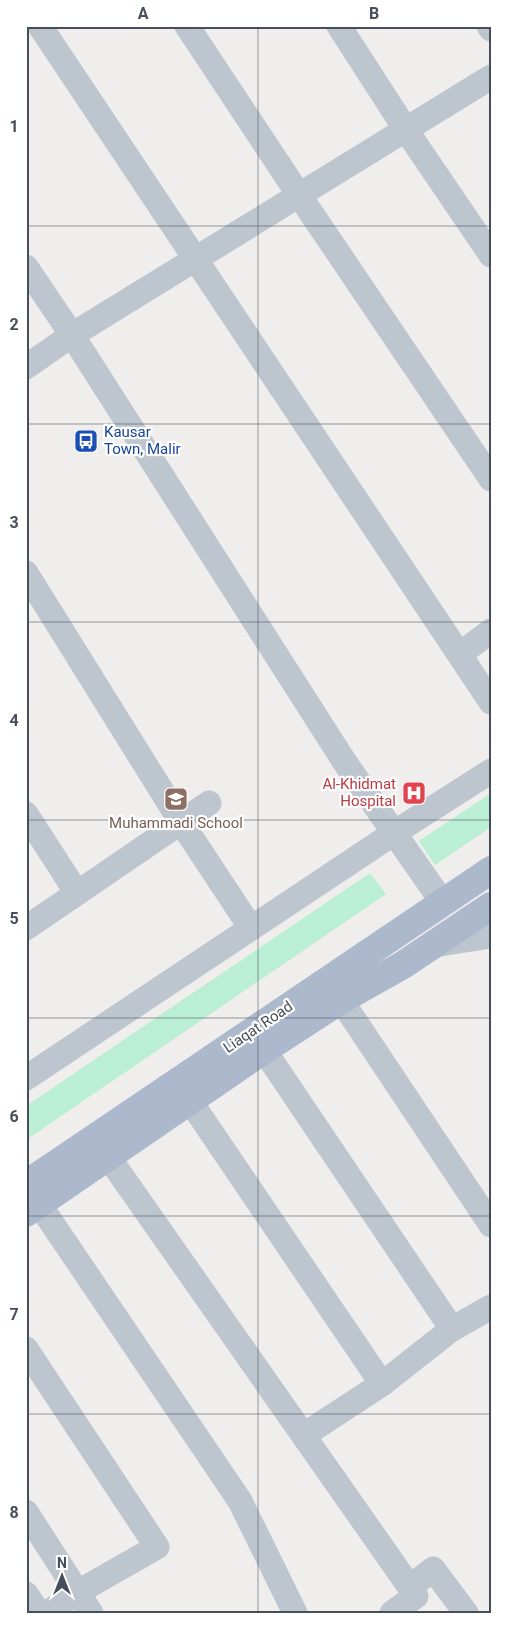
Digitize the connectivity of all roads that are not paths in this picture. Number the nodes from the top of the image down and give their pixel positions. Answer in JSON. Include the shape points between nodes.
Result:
{"nodes":[{"id":1,"x":40,"y":26,"type":"edge"},
{"id":2,"x":187,"y":26,"type":"edge"},
{"id":3,"x":339,"y":26,"type":"edge"},
{"id":4,"x":491,"y":77,"type":"edge"},
{"id":5,"x":406,"y":130,"type":"junction"},
{"id":6,"x":299,"y":195,"type":"junction"},
{"id":7,"x":491,"y":255,"type":"edge"},
{"id":8,"x":195,"y":260,"type":"junction"},
{"id":9,"x":26,"y":267,"type":"edge"},
{"id":10,"x":72,"y":335,"type":"junction"},
{"id":11,"x":26,"y":367,"type":"edge"},
{"id":12,"x":491,"y":479,"type":"edge"},
{"id":13,"x":26,"y":573,"type":"edge"},
{"id":14,"x":491,"y":630,"type":"edge"},
{"id":15,"x":460,"y":654,"type":"junction"},
{"id":16,"x":491,"y":702,"type":"edge"},
{"id":17,"x":491,"y":770,"type":"edge"},
{"id":18,"x":209,"y":803,"type":"dead end"},
{"id":19,"x":26,"y":814,"type":"edge"},
{"id":20,"x":180,"y":822,"type":"junction"},
{"id":21,"x":394,"y":833,"type":"junction"},
{"id":22,"x":491,"y":870,"type":"edge"},
{"id":23,"x":77,"y":893,"type":"junction"},
{"id":24,"x":443,"y":903,"type":"junction"},
{"id":25,"x":491,"y":906,"type":"edge"},
{"id":26,"x":26,"y":928,"type":"edge"},
{"id":27,"x":251,"y":928,"type":"junction"},
{"id":28,"x":491,"y":936,"type":"edge"},
{"id":29,"x":434,"y":945,"type":"junction"},
{"id":30,"x":341,"y":1000,"type":"junction"},
{"id":31,"x":264,"y":1050,"type":"junction"},
{"id":32,"x":26,"y":1078,"type":"edge"},
{"id":33,"x":190,"y":1101,"type":"junction"},
{"id":34,"x":109,"y":1158,"type":"junction"},
{"id":35,"x":31,"y":1200,"type":"edge"},
{"id":36,"x":491,"y":1225,"type":"edge"},
{"id":37,"x":491,"y":1307,"type":"edge"},
{"id":38,"x":452,"y":1329,"type":"junction"},
{"id":39,"x":26,"y":1349,"type":"edge"},
{"id":40,"x":382,"y":1384,"type":"junction"},
{"id":41,"x":304,"y":1435,"type":"junction"},
{"id":42,"x":26,"y":1512,"type":"edge"},
{"id":43,"x":410,"y":1587,"type":"junction"},
{"id":44,"x":84,"y":1602,"type":"edge"},
{"id":45,"x":34,"y":1605,"type":"edge"},
{"id":46,"x":294,"y":1613,"type":"edge"},
{"id":47,"x":392,"y":1613,"type":"edge"},
{"id":48,"x":466,"y":1613,"type":"edge"}],
"edges":[{"from":1,"to":8,"type":"street"},
{"from":2,"to":6,"type":"street"},
{"from":3,"to":5,"type":"street"},
{"from":4,"to":5,"type":"street"},
{"from":5,"to":6,"type":"street"},
{"from":5,"to":7,"type":"street"},
{"from":6,"to":8,"type":"street"},
{"from":6,"to":12,"type":"street"},
{"from":8,"to":10,"type":"street"},
{"from":8,"to":15,"type":"street"},
{"from":9,"to":10,"type":"street"},
{"from":10,"to":11,"type":"street"},
{"from":10,"to":21,"type":"street","via":[[338,753]]},
{"from":13,"to":20,"type":"street"},
{"from":14,"to":15,"type":"street"},
{"from":15,"to":16,"type":"street"},
{"from":17,"to":21,"type":"street"},
{"from":18,"to":20,"type":"street"},
{"from":19,"to":23,"type":"street"},
{"from":20,"to":23,"type":"street"},
{"from":20,"to":27,"type":"street"},
{"from":21,"to":24,"type":"street"},
{"from":21,"to":27,"type":"street"},
{"from":22,"to":24,"type":"main road","name":"Liaqat Road"},
{"from":23,"to":26,"type":"street"},
{"from":24,"to":35,"type":"main road","name":"Liaqat Road"},
{"from":25,"to":29,"type":"main road"},
{"from":27,"to":32,"type":"street"},
{"from":28,"to":29,"type":"street"},
{"from":29,"to":30,"type":"main road"},
{"from":30,"to":31,"type":"main road"},
{"from":30,"to":36,"type":"street"},
{"from":31,"to":33,"type":"main road"},
{"from":31,"to":38,"type":"street"},
{"from":33,"to":34,"type":"main road"},
{"from":33,"to":40,"type":"street"},
{"from":34,"to":35,"type":"main road"},
{"from":34,"to":41,"type":"street"},
{"from":35,"to":46,"type":"street","via":[[240,1501]]},
{"from":37,"to":38,"type":"street"},
{"from":38,"to":40,"type":"street"},
{"from":39,"to":44,"type":"street","via":[[158,1547]]},
{"from":40,"to":41,"type":"street"},
{"from":41,"to":43,"type":"street"},
{"from":42,"to":44,"type":"street"},
{"from":43,"to":47,"type":"street","via":[[416,1596]]},
{"from":43,"to":48,"type":"street","via":[[433,1569]]},
{"from":44,"to":45,"type":"street"}]}
